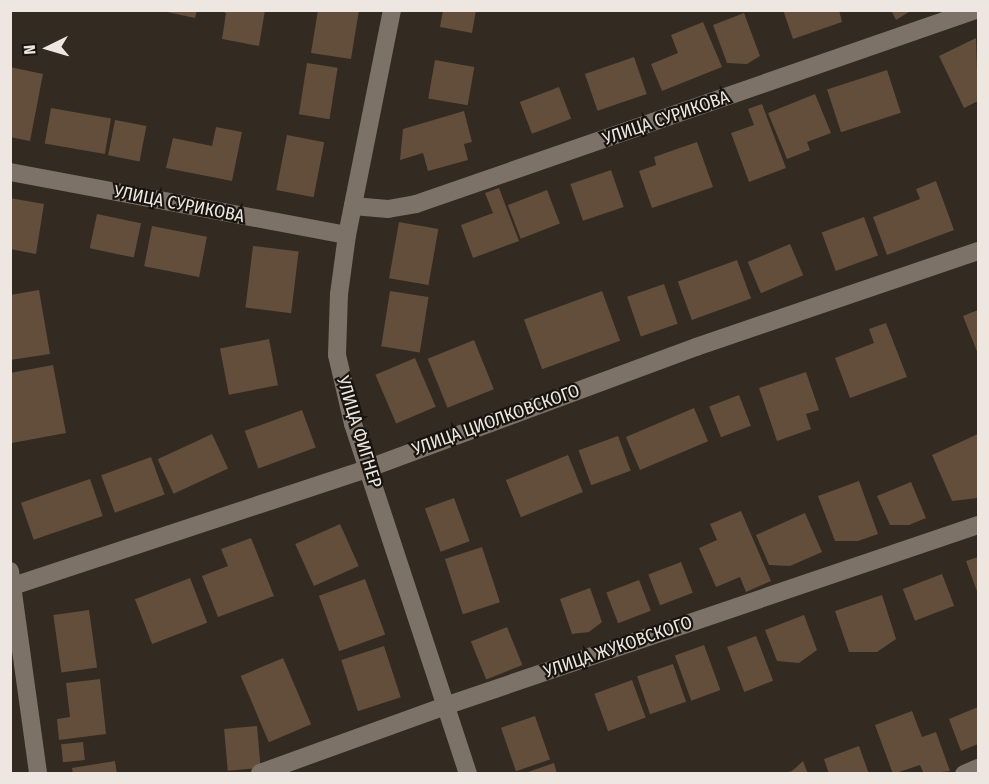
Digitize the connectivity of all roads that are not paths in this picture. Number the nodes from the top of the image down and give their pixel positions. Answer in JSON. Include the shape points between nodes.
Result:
{"nodes":[{"id":1,"x":392,"y":10,"type":"edge"},
{"id":2,"x":976,"y":10,"type":"edge"},
{"id":3,"x":10,"y":172,"type":"edge"},
{"id":4,"x":353,"y":206,"type":"junction"},
{"id":5,"x":346,"y":235,"type":"junction"},
{"id":6,"x":978,"y":252,"type":"edge"},
{"id":7,"x":369,"y":468,"type":"junction"},
{"id":8,"x":978,"y":525,"type":"edge"},
{"id":9,"x":12,"y":578,"type":"edge"},
{"id":10,"x":445,"y":706,"type":"junction"},
{"id":11,"x":978,"y":768,"type":"edge"},
{"id":12,"x":260,"y":773,"type":"edge"},
{"id":13,"x":38,"y":774,"type":"edge"},
{"id":14,"x":468,"y":774,"type":"edge"},
{"id":15,"x":964,"y":774,"type":"edge"}],
"edges":[{"from":1,"to":4,"type":"street","name":"УЛИЦА ФИГНЕР"},
{"from":2,"to":4,"type":"street","name":"УЛИЦА СУРИКОВА","via":[[416,204],[388,208]]},
{"from":3,"to":5,"type":"street","name":"УЛИЦА СУРИКОВА"},
{"from":4,"to":5,"type":"street","name":"УЛИЦА ФИГНЕР"},
{"from":5,"to":7,"type":"street","name":"УЛИЦА ФИГНЕР","via":[[337,314],[337,355],[353,424]]},
{"from":6,"to":7,"type":"street","name":"УЛИЦА ЦИОЛКОВСКОГО","via":[[696,347]]},
{"from":7,"to":9,"type":"street","name":"УЛИЦА ЦИОЛКОВСКОГО"},
{"from":7,"to":10,"type":"street","name":"УЛИЦА ФИГНЕР"},
{"from":8,"to":10,"type":"street","name":"УЛИЦА ЖУКОВСКОГО"},
{"from":9,"to":13,"type":"street"},
{"from":10,"to":12,"type":"street","name":"УЛИЦА ЖУКОВСКОГО"},
{"from":10,"to":14,"type":"street","name":"УЛИЦА ФИГНЕР"},
{"from":11,"to":15,"type":"street"}]}
